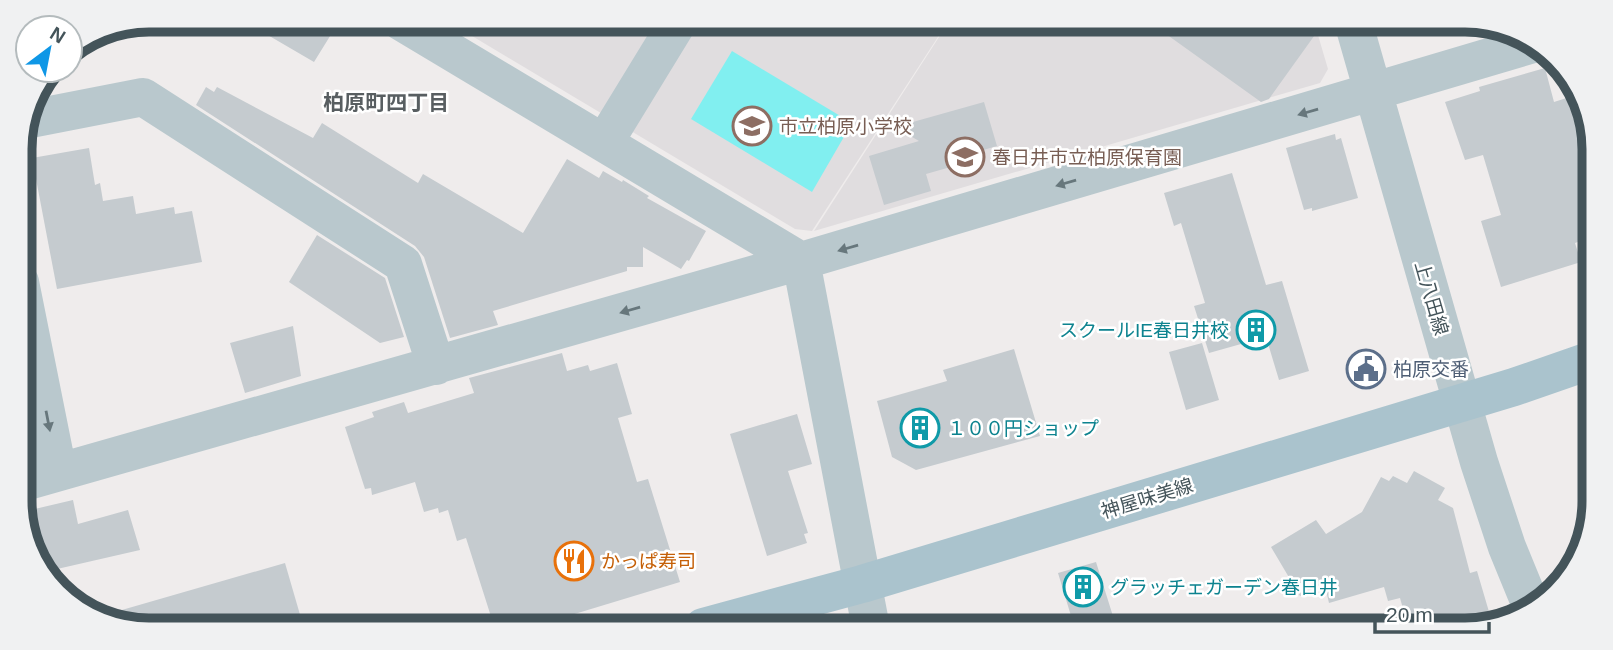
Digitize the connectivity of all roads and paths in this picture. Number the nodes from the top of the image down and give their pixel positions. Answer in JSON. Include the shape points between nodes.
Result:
{"nodes":[{"id":1,"x":420,"y":32,"type":"edge"},
{"id":2,"x":672,"y":32,"type":"edge"},
{"id":3,"x":1356,"y":32,"type":"edge"},
{"id":4,"x":1522,"y":47,"type":"edge"},
{"id":5,"x":1374,"y":93,"type":"junction"},
{"id":6,"x":36,"y":118,"type":"edge"},
{"id":7,"x":604,"y":143,"type":"junction"},
{"id":8,"x":801,"y":261,"type":"junction"},
{"id":9,"x":32,"y":342,"type":"edge"},
{"id":10,"x":1582,"y":363,"type":"edge"},
{"id":11,"x":436,"y":366,"type":"junction"},
{"id":12,"x":1462,"y":402,"type":"junction"},
{"id":13,"x":58,"y":472,"type":"junction"},
{"id":14,"x":32,"y":480,"type":"edge"},
{"id":15,"x":862,"y":584,"type":"junction"},
{"id":16,"x":1528,"y":599,"type":"edge"},
{"id":17,"x":735,"y":618,"type":"edge"},
{"id":18,"x":869,"y":618,"type":"edge"}],
"edges":[{"from":1,"to":7,"type":"street"},
{"from":2,"to":7,"type":"street"},
{"from":3,"to":5,"type":"street","name":"上八田線"},
{"from":4,"to":5,"type":"street"},
{"from":5,"to":8,"type":"street","one_way":true},
{"from":5,"to":12,"type":"street","name":"上八田線"},
{"from":6,"to":11,"type":"street","via":[[143,97],[403,264]]},
{"from":7,"to":8,"type":"street"},
{"from":8,"to":11,"type":"street","one_way":true},
{"from":8,"to":15,"type":"street"},
{"from":9,"to":13,"type":"street","one_way":true},
{"from":10,"to":12,"type":"main road","name":"神屋味美線"},
{"from":11,"to":13,"type":"street"},
{"from":12,"to":15,"type":"main road","name":"神屋味美線"},
{"from":12,"to":16,"type":"street","name":"上八田線","via":[[1507,547]]},
{"from":13,"to":14,"type":"street"},
{"from":15,"to":17,"type":"main road","name":"神屋味美線"},
{"from":15,"to":18,"type":"street"}]}
